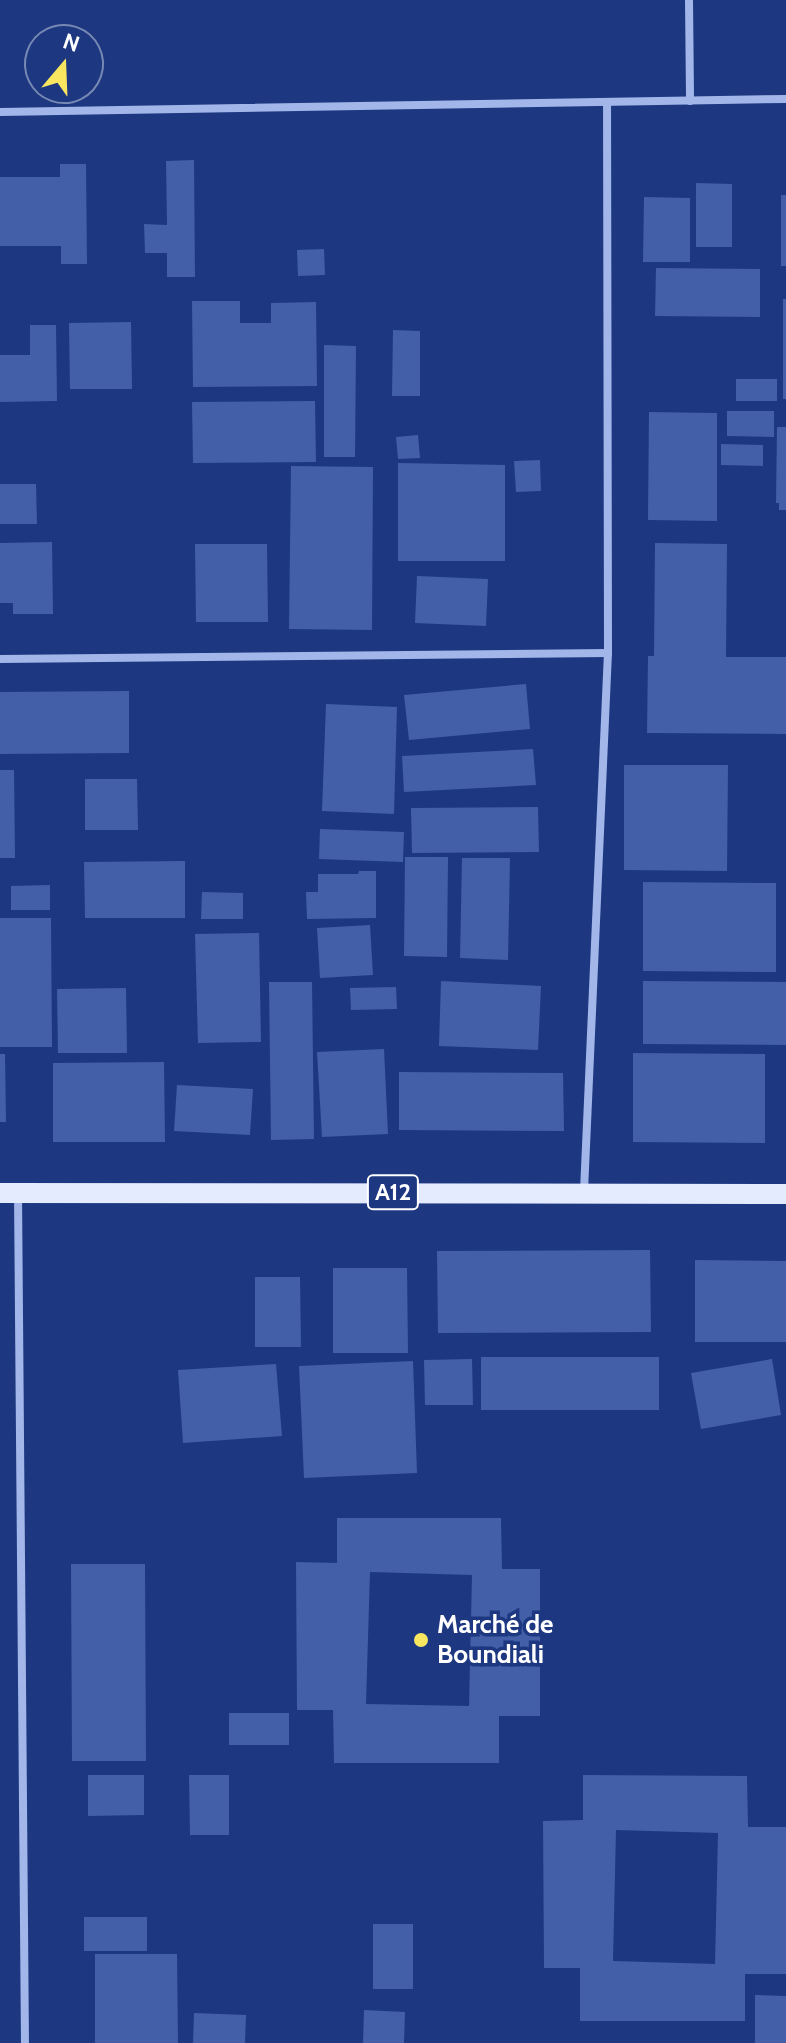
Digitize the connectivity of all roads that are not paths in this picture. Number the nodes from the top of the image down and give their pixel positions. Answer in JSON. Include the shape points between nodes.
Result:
{"nodes":[{"id":1,"x":689,"y":0,"type":"edge"},
{"id":2,"x":786,"y":99,"type":"edge"},
{"id":3,"x":690,"y":101,"type":"junction"},
{"id":4,"x":607,"y":103,"type":"junction"},
{"id":5,"x":0,"y":112,"type":"edge"},
{"id":6,"x":608,"y":653,"type":"junction"},
{"id":7,"x":0,"y":659,"type":"edge"},
{"id":8,"x":584,"y":1191,"type":"junction"},
{"id":9,"x":9,"y":1193,"type":"edge"},
{"id":10,"x":786,"y":1194,"type":"edge"},
{"id":11,"x":25,"y":2043,"type":"edge"}],
"edges":[{"from":1,"to":3,"type":"street"},
{"from":2,"to":3,"type":"street"},
{"from":3,"to":4,"type":"street"},
{"from":4,"to":5,"type":"street"},
{"from":4,"to":6,"type":"street"},
{"from":6,"to":7,"type":"street"},
{"from":6,"to":8,"type":"street"},
{"from":8,"to":9,"type":"main road","number":"A12"},
{"from":8,"to":10,"type":"main road","number":"A12"},
{"from":9,"to":11,"type":"street"}]}
